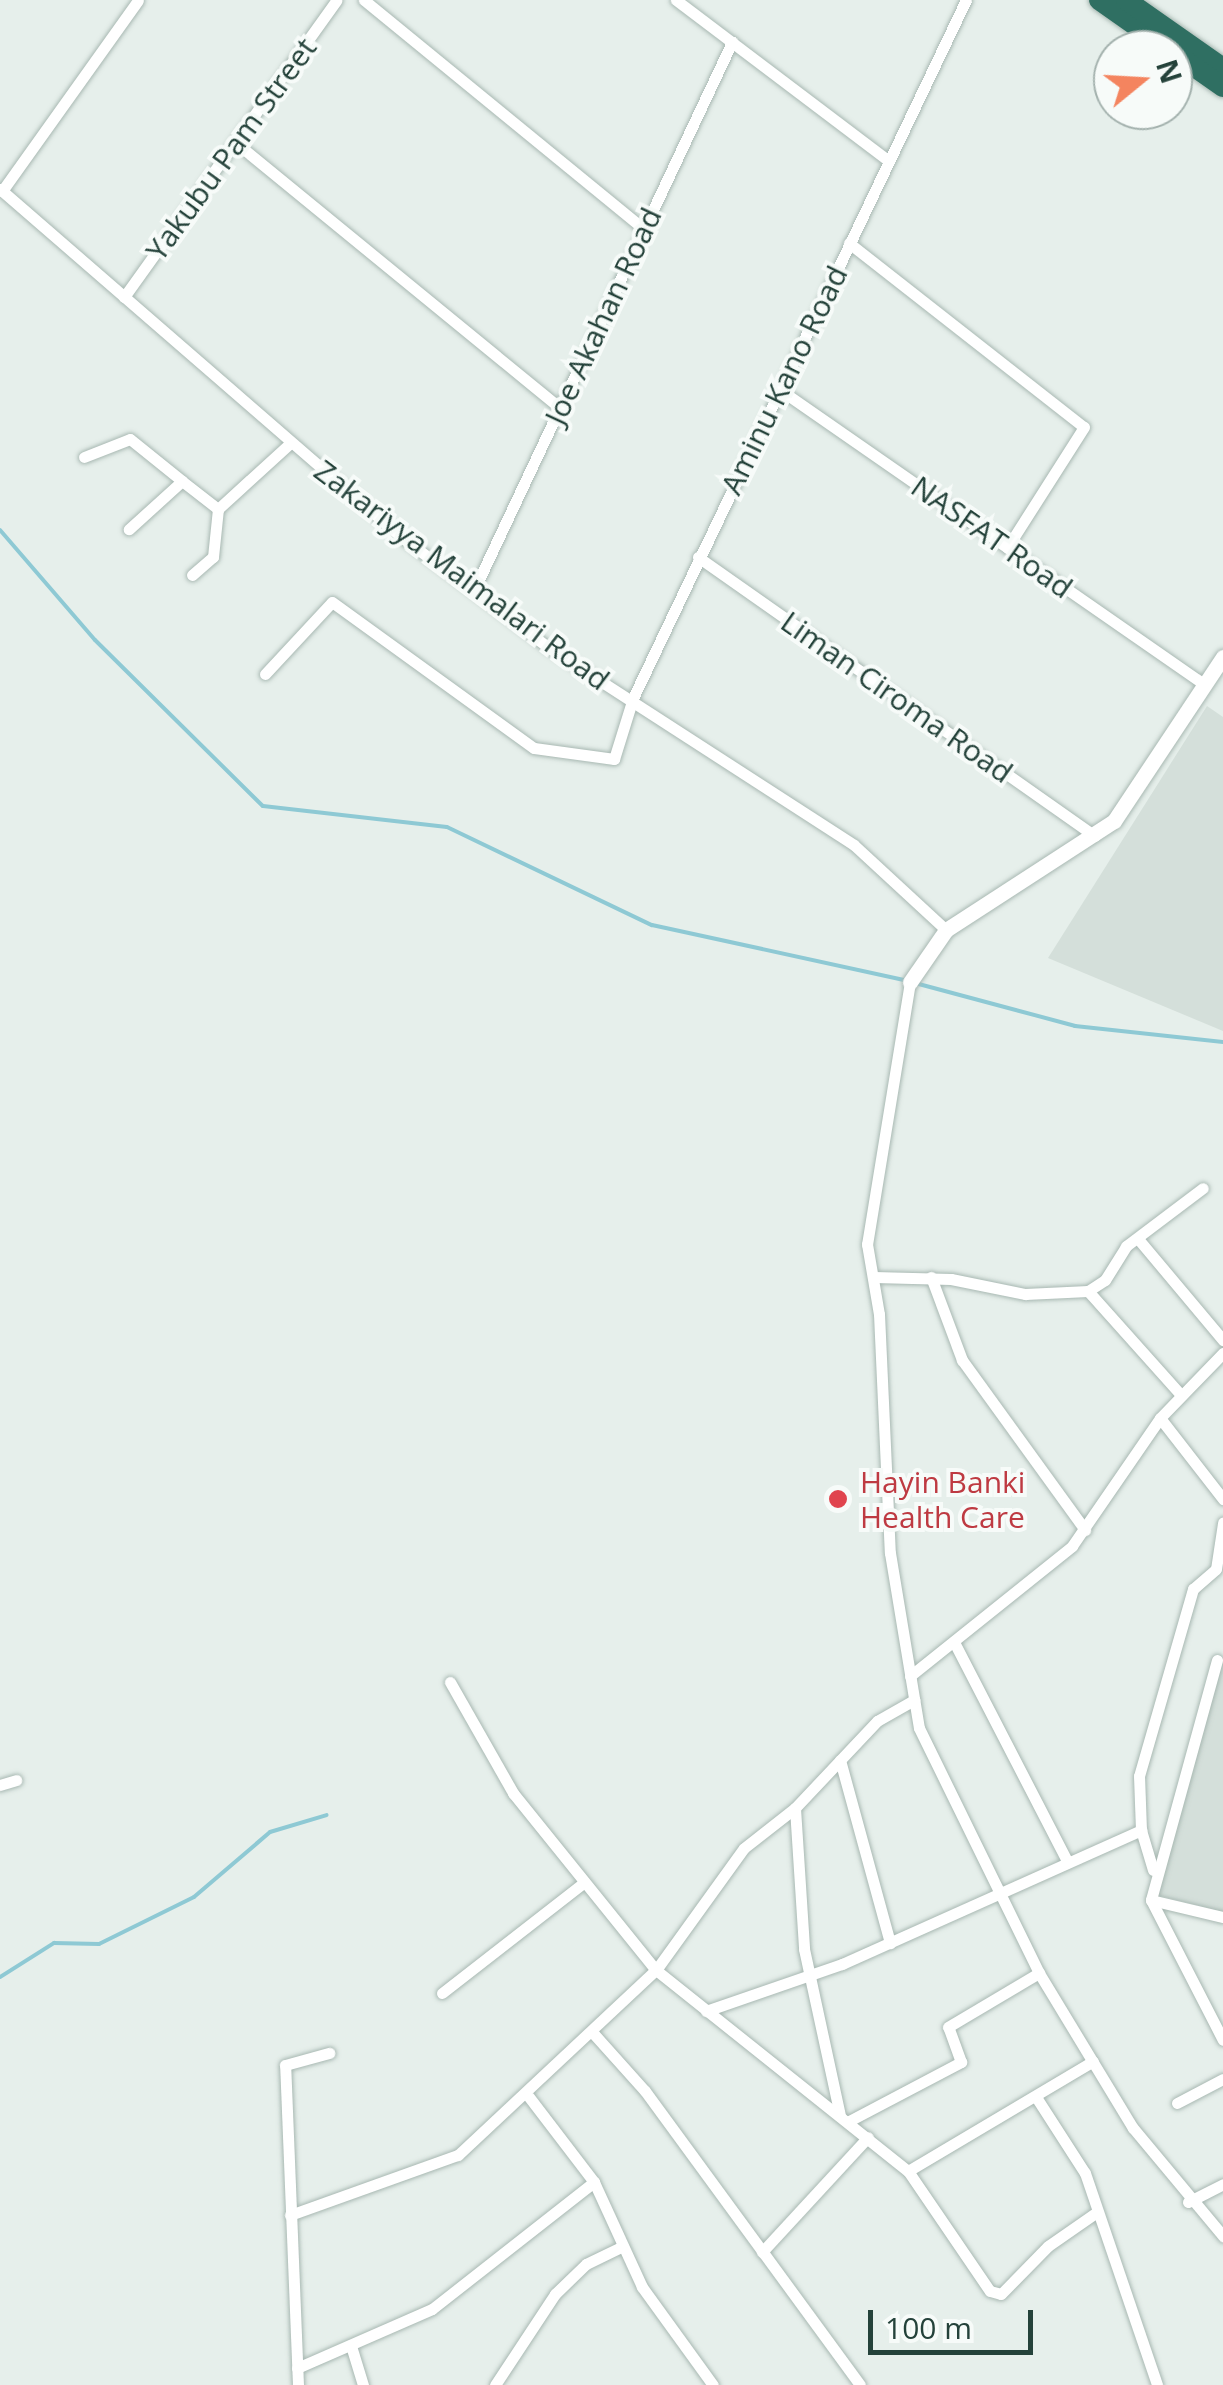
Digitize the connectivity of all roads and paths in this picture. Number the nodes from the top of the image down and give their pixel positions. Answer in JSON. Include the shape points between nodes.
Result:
{"nodes":[{"id":1,"x":138,"y":0,"type":"edge"},
{"id":2,"x":337,"y":0,"type":"edge"},
{"id":3,"x":364,"y":0,"type":"edge"},
{"id":4,"x":676,"y":0,"type":"edge"},
{"id":5,"x":966,"y":0,"type":"edge"},
{"id":6,"x":1099,"y":0,"type":"edge"},
{"id":7,"x":1126,"y":0,"type":"edge"},
{"id":8,"x":1142,"y":30,"type":"edge"},
{"id":9,"x":732,"y":42,"type":"junction"},
{"id":10,"x":1193,"y":66,"type":"edge"},
{"id":11,"x":1223,"y":68,"type":"edge"},
{"id":12,"x":1223,"y":87,"type":"edge"},
{"id":13,"x":235,"y":142,"type":"junction"},
{"id":14,"x":889,"y":161,"type":"junction"},
{"id":15,"x":1,"y":190,"type":"edge"},
{"id":16,"x":644,"y":228,"type":"junction"},
{"id":17,"x":850,"y":243,"type":"junction"},
{"id":18,"x":124,"y":297,"type":"junction"},
{"id":19,"x":780,"y":389,"type":"junction"},
{"id":20,"x":560,"y":408,"type":"junction"},
{"id":21,"x":288,"y":445,"type":"junction"},
{"id":22,"x":84,"y":457,"type":"dead end"},
{"id":23,"x":182,"y":481,"type":"junction"},
{"id":24,"x":218,"y":509,"type":"junction"},
{"id":25,"x":129,"y":529,"type":"dead end"},
{"id":26,"x":1007,"y":548,"type":"junction"},
{"id":27,"x":698,"y":557,"type":"junction"},
{"id":28,"x":192,"y":576,"type":"dead end"},
{"id":29,"x":474,"y":590,"type":"junction"},
{"id":30,"x":1223,"y":657,"type":"edge"},
{"id":31,"x":265,"y":674,"type":"dead end"},
{"id":32,"x":1205,"y":686,"type":"junction"},
{"id":33,"x":633,"y":698,"type":"junction"},
{"id":34,"x":1094,"y":836,"type":"junction"},
{"id":35,"x":946,"y":930,"type":"junction"},
{"id":36,"x":912,"y":977,"type":"joint"},
{"id":37,"x":1202,"y":1188,"type":"dead end"},
{"id":38,"x":1139,"y":1240,"type":"junction"},
{"id":39,"x":874,"y":1277,"type":"junction"},
{"id":40,"x":932,"y":1277,"type":"junction"},
{"id":41,"x":1088,"y":1291,"type":"junction"},
{"id":42,"x":1223,"y":1340,"type":"edge"},
{"id":43,"x":1223,"y":1354,"type":"edge"},
{"id":44,"x":1180,"y":1394,"type":"junction"},
{"id":45,"x":1160,"y":1418,"type":"junction"},
{"id":46,"x":1223,"y":1498,"type":"edge"},
{"id":47,"x":1223,"y":1523,"type":"edge"},
{"id":48,"x":1085,"y":1530,"type":"junction"},
{"id":49,"x":1217,"y":1575,"type":"edge"},
{"id":50,"x":954,"y":1642,"type":"junction"},
{"id":51,"x":1217,"y":1660,"type":"dead end"},
{"id":52,"x":910,"y":1676,"type":"junction"},
{"id":53,"x":450,"y":1682,"type":"dead end"},
{"id":54,"x":914,"y":1700,"type":"junction"},
{"id":55,"x":840,"y":1760,"type":"junction"},
{"id":56,"x":16,"y":1780,"type":"dead end"},
{"id":57,"x":0,"y":1786,"type":"edge"},
{"id":58,"x":795,"y":1808,"type":"junction"},
{"id":59,"x":1141,"y":1830,"type":"junction"},
{"id":60,"x":1066,"y":1860,"type":"junction"},
{"id":61,"x":1153,"y":1870,"type":"junction"},
{"id":62,"x":582,"y":1884,"type":"junction"},
{"id":63,"x":996,"y":1894,"type":"junction"},
{"id":64,"x":1151,"y":1900,"type":"junction"},
{"id":65,"x":1223,"y":1917,"type":"edge"},
{"id":66,"x":890,"y":1943,"type":"junction"},
{"id":67,"x":810,"y":1969,"type":"junction"},
{"id":68,"x":656,"y":1970,"type":"junction"},
{"id":69,"x":1039,"y":1973,"type":"junction"},
{"id":70,"x":442,"y":1993,"type":"dead end"},
{"id":71,"x":706,"y":2011,"type":"junction"},
{"id":72,"x":593,"y":2033,"type":"junction"},
{"id":73,"x":1223,"y":2040,"type":"edge"},
{"id":74,"x":328,"y":2053,"type":"dead end"},
{"id":75,"x":1093,"y":2061,"type":"junction"},
{"id":76,"x":1223,"y":2078,"type":"edge"},
{"id":77,"x":529,"y":2097,"type":"junction"},
{"id":78,"x":1036,"y":2098,"type":"junction"},
{"id":79,"x":1177,"y":2104,"type":"dead end"},
{"id":80,"x":845,"y":2118,"type":"junction"},
{"id":81,"x":868,"y":2138,"type":"junction"},
{"id":82,"x":908,"y":2171,"type":"junction"},
{"id":83,"x":594,"y":2182,"type":"junction"},
{"id":84,"x":1223,"y":2184,"type":"edge"},
{"id":85,"x":1188,"y":2202,"type":"junction"},
{"id":86,"x":1097,"y":2212,"type":"junction"},
{"id":87,"x":290,"y":2215,"type":"junction"},
{"id":88,"x":1223,"y":2236,"type":"edge"},
{"id":89,"x":623,"y":2246,"type":"junction"},
{"id":90,"x":762,"y":2252,"type":"junction"},
{"id":91,"x":352,"y":2349,"type":"junction"},
{"id":92,"x":297,"y":2368,"type":"junction"},
{"id":93,"x":498,"y":2384,"type":"edge"},
{"id":94,"x":298,"y":2385,"type":"edge"},
{"id":95,"x":363,"y":2385,"type":"edge"},
{"id":96,"x":713,"y":2385,"type":"edge"},
{"id":97,"x":860,"y":2385,"type":"edge"},
{"id":98,"x":1157,"y":2385,"type":"edge"}],
"edges":[{"from":1,"to":15,"type":"street"},
{"from":2,"to":13,"type":"street","name":"Yakubu Pam Street"},
{"from":3,"to":16,"type":"street"},
{"from":4,"to":9,"type":"street"},
{"from":5,"to":14,"type":"street","name":"Aminu Kano Road"},
{"from":6,"to":8,"type":"highway"},
{"from":7,"to":11,"type":"highway"},
{"from":9,"to":14,"type":"street"},
{"from":9,"to":16,"type":"street","name":"Joe Akahan Road"},
{"from":10,"to":12,"type":"highway"},
{"from":13,"to":18,"type":"street","name":"Yakubu Pam Street"},
{"from":13,"to":20,"type":"street"},
{"from":14,"to":17,"type":"street","name":"Aminu Kano Road"},
{"from":15,"to":18,"type":"street","name":"Zakariyya Maimalari Road"},
{"from":16,"to":20,"type":"street","name":"Joe Akahan Road"},
{"from":17,"to":19,"type":"street","name":"Aminu Kano Road"},
{"from":17,"to":26,"type":"street","via":[[1084,427]]},
{"from":18,"to":21,"type":"street","name":"Zakariyya Maimalari Road"},
{"from":19,"to":26,"type":"street","name":"NASFAT Road"},
{"from":19,"to":27,"type":"street","name":"Aminu Kano Road"},
{"from":20,"to":29,"type":"street","name":"Joe Akahan Road"},
{"from":21,"to":24,"type":"street"},
{"from":21,"to":29,"type":"street","name":"Zakariyya Maimalari Road"},
{"from":22,"to":23,"type":"street","via":[[130,438]]},
{"from":23,"to":24,"type":"street"},
{"from":23,"to":25,"type":"street"},
{"from":24,"to":28,"type":"street","via":[[219,542]]},
{"from":26,"to":32,"type":"street","name":"NASFAT Road"},
{"from":27,"to":33,"type":"street","name":"Aminu Kano Road"},
{"from":27,"to":34,"type":"street","name":"Liman Ciroma Road"},
{"from":29,"to":33,"type":"street","name":"Zakariyya Maimalari Road"},
{"from":30,"to":32,"type":"street"},
{"from":31,"to":33,"type":"street","name":"Aminu Kano Road","via":[[332,602],[534,748],[610,762]]},
{"from":32,"to":34,"type":"street","via":[[1139,788]]},
{"from":33,"to":35,"type":"street","name":"Zakariyya Maimalari Road","via":[[865,854]]},
{"from":34,"to":35,"type":"street"},
{"from":35,"to":36,"type":"street"},
{"from":36,"to":39,"type":"street","via":[[867,1224]]},
{"from":37,"to":38,"type":"street"},
{"from":38,"to":41,"type":"street"},
{"from":38,"to":42,"type":"street"},
{"from":39,"to":40,"type":"street"},
{"from":39,"to":52,"type":"street","via":[[883,1486]]},
{"from":40,"to":41,"type":"street","via":[[1025,1294]]},
{"from":40,"to":48,"type":"street","via":[[962,1360]]},
{"from":41,"to":44,"type":"street"},
{"from":43,"to":44,"type":"street"},
{"from":44,"to":45,"type":"street"},
{"from":45,"to":46,"type":"street"},
{"from":45,"to":48,"type":"street"},
{"from":47,"to":49,"type":"street"},
{"from":48,"to":50,"type":"street"},
{"from":49,"to":59,"type":"street","via":[[1193,1589],[1139,1776]]},
{"from":50,"to":52,"type":"street"},
{"from":50,"to":60,"type":"street"},
{"from":51,"to":61,"type":"street"},
{"from":52,"to":54,"type":"street"},
{"from":53,"to":62,"type":"street","via":[[513,1793]]},
{"from":54,"to":55,"type":"street","via":[[877,1721]]},
{"from":54,"to":63,"type":"street"},
{"from":55,"to":58,"type":"street"},
{"from":55,"to":66,"type":"street"},
{"from":56,"to":57,"type":"street"},
{"from":58,"to":67,"type":"street"},
{"from":58,"to":68,"type":"street","via":[[744,1848]]},
{"from":59,"to":60,"type":"street"},
{"from":59,"to":61,"type":"street"},
{"from":60,"to":63,"type":"street"},
{"from":61,"to":64,"type":"street"},
{"from":62,"to":68,"type":"street"},
{"from":62,"to":70,"type":"street"},
{"from":63,"to":66,"type":"street"},
{"from":63,"to":69,"type":"street"},
{"from":64,"to":65,"type":"street"},
{"from":64,"to":73,"type":"street"},
{"from":66,"to":67,"type":"street"},
{"from":67,"to":71,"type":"street"},
{"from":67,"to":80,"type":"street"},
{"from":68,"to":71,"type":"street"},
{"from":68,"to":72,"type":"street"},
{"from":69,"to":75,"type":"street"},
{"from":69,"to":80,"type":"street","via":[[948,2027],[961,2062]]},
{"from":71,"to":80,"type":"street"},
{"from":72,"to":77,"type":"street"},
{"from":72,"to":90,"type":"street"},
{"from":74,"to":87,"type":"street","via":[[284,2065]]},
{"from":75,"to":78,"type":"street"},
{"from":75,"to":85,"type":"street"},
{"from":76,"to":79,"type":"street"},
{"from":77,"to":83,"type":"street"},
{"from":77,"to":87,"type":"street","via":[[458,2155]]},
{"from":78,"to":82,"type":"street"},
{"from":78,"to":86,"type":"street","via":[[1085,2173]]},
{"from":80,"to":81,"type":"street"},
{"from":81,"to":82,"type":"street"},
{"from":81,"to":90,"type":"street"},
{"from":82,"to":86,"type":"street","via":[[996,2295]]},
{"from":83,"to":89,"type":"street"},
{"from":83,"to":91,"type":"street","via":[[432,2309]]},
{"from":84,"to":85,"type":"street"},
{"from":85,"to":88,"type":"street"},
{"from":86,"to":98,"type":"street","via":[[1145,2330]]},
{"from":87,"to":92,"type":"street"},
{"from":89,"to":93,"type":"street","via":[[586,2264],[555,2294]]},
{"from":89,"to":96,"type":"street","via":[[668,2328]]},
{"from":90,"to":97,"type":"street"},
{"from":91,"to":92,"type":"street"},
{"from":91,"to":95,"type":"street"},
{"from":92,"to":94,"type":"street"}]}
